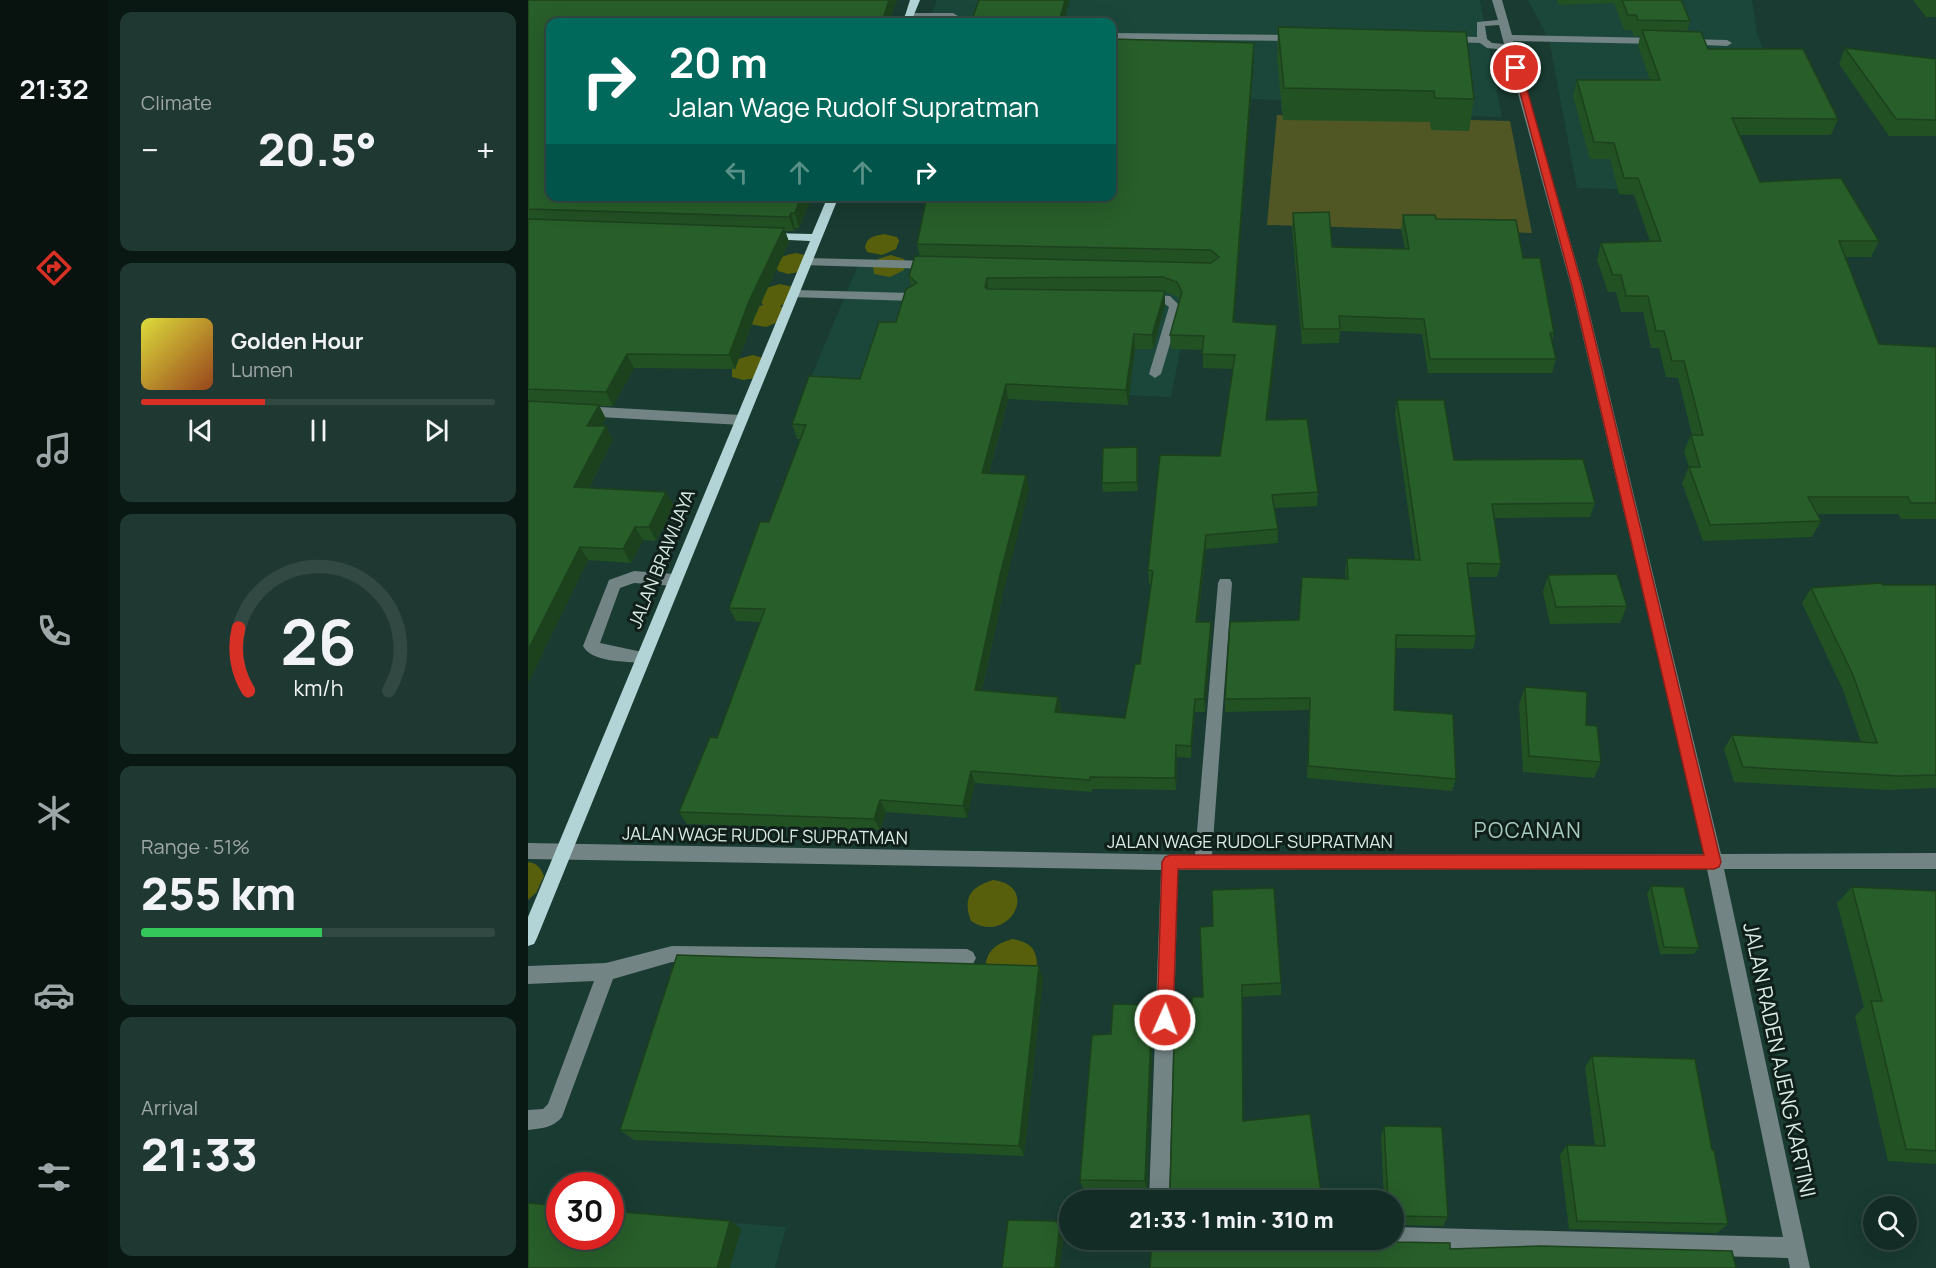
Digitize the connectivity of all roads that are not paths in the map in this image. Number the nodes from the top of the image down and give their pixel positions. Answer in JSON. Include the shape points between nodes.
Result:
{"nodes":[{"id":1,"x":915,"y":0,"type":"edge"},
{"id":2,"x":1497,"y":0,"type":"edge"},
{"id":3,"x":908,"y":18,"type":"edge"},
{"id":4,"x":923,"y":18,"type":"edge"},
{"id":5,"x":956,"y":18,"type":"edge"},
{"id":6,"x":1503,"y":22,"type":"junction"},
{"id":7,"x":1116,"y":36,"type":"edge"},
{"id":8,"x":1314,"y":38,"type":"edge"},
{"id":9,"x":1434,"y":39,"type":"edge"},
{"id":10,"x":1482,"y":40,"type":"junction"},
{"id":11,"x":1509,"y":42,"type":"junction"},
{"id":12,"x":1727,"y":43,"type":"dead end"},
{"id":13,"x":832,"y":201,"type":"edge"},
{"id":14,"x":759,"y":236,"type":"edge"},
{"id":15,"x":816,"y":237,"type":"junction"},
{"id":16,"x":806,"y":262,"type":"junction"},
{"id":17,"x":944,"y":266,"type":"edge"},
{"id":18,"x":794,"y":294,"type":"junction"},
{"id":19,"x":912,"y":297,"type":"edge"},
{"id":20,"x":1130,"y":298,"type":"edge"},
{"id":21,"x":1155,"y":374,"type":"dead end"},
{"id":22,"x":564,"y":410,"type":"edge"},
{"id":23,"x":741,"y":420,"type":"junction"},
{"id":24,"x":674,"y":580,"type":"junction"},
{"id":25,"x":1225,"y":583,"type":"dead end"},
{"id":26,"x":642,"y":657,"type":"junction"},
{"id":27,"x":528,"y":851,"type":"edge"},
{"id":28,"x":564,"y":852,"type":"junction"},
{"id":29,"x":1936,"y":861,"type":"edge"},
{"id":30,"x":1170,"y":862,"type":"junction"},
{"id":31,"x":1714,"y":862,"type":"junction"},
{"id":32,"x":1203,"y":863,"type":"junction"},
{"id":33,"x":528,"y":938,"type":"edge"},
{"id":34,"x":967,"y":958,"type":"dead end"},
{"id":35,"x":606,"y":972,"type":"junction"},
{"id":36,"x":528,"y":975,"type":"edge"},
{"id":37,"x":528,"y":1120,"type":"edge"},
{"id":38,"x":1159,"y":1190,"type":"edge"},
{"id":39,"x":1404,"y":1238,"type":"edge"},
{"id":40,"x":1798,"y":1258,"type":"edge"}],
"edges":[{"from":1,"to":3,"type":"main road"},
{"from":2,"to":6,"type":"street","name":"JALAN RADEN AJENG KARTINI"},
{"from":4,"to":5,"type":"street"},
{"from":6,"to":10,"type":"street","via":[[1480,24]]},
{"from":6,"to":11,"type":"street","name":"JALAN RADEN AJENG KARTINI"},
{"from":7,"to":8,"type":"street"},
{"from":9,"to":10,"type":"street"},
{"from":10,"to":11,"type":"street","via":[[1490,46]]},
{"from":11,"to":12,"type":"street"},
{"from":11,"to":31,"type":"street","name":"JALAN RADEN AJENG KARTINI","via":[[1577,286]]},
{"from":13,"to":15,"type":"main road","name":"JALAN BRAWIJAYA"},
{"from":14,"to":15,"type":"main road"},
{"from":15,"to":16,"type":"main road","name":"JALAN BRAWIJAYA"},
{"from":16,"to":17,"type":"street"},
{"from":16,"to":18,"type":"main road","name":"JALAN BRAWIJAYA"},
{"from":18,"to":19,"type":"street"},
{"from":18,"to":23,"type":"main road","name":"JALAN BRAWIJAYA"},
{"from":20,"to":21,"type":"street","via":[[1164,298],[1175,307]]},
{"from":22,"to":23,"type":"street"},
{"from":23,"to":24,"type":"main road","name":"JALAN BRAWIJAYA"},
{"from":24,"to":26,"type":"main road","name":"JALAN BRAWIJAYA"},
{"from":24,"to":26,"type":"street","via":[[634,577],[614,584],[601,614],[591,646],[603,652]]},
{"from":25,"to":32,"type":"street"},
{"from":26,"to":28,"type":"main road","name":"JALAN BRAWIJAYA"},
{"from":27,"to":28,"type":"street","name":"JALAN WAGE RUDOLF SUPRATMAN"},
{"from":28,"to":30,"type":"street","name":"JALAN WAGE RUDOLF SUPRATMAN"},
{"from":28,"to":33,"type":"main road","name":"JALAN BRAWIJAYA"},
{"from":29,"to":31,"type":"street","name":"JALAN WAGE RUDOLF SUPRATMAN"},
{"from":30,"to":32,"type":"street","name":"JALAN WAGE RUDOLF SUPRATMAN"},
{"from":30,"to":38,"type":"street"},
{"from":31,"to":32,"type":"street","name":"JALAN WAGE RUDOLF SUPRATMAN"},
{"from":31,"to":40,"type":"street","name":"JALAN RADEN AJENG KARTINI"},
{"from":34,"to":35,"type":"street","via":[[672,954]]},
{"from":35,"to":36,"type":"street"},
{"from":35,"to":37,"type":"street","via":[[555,1110],[548,1118]]},
{"from":39,"to":40,"type":"street"}]}
